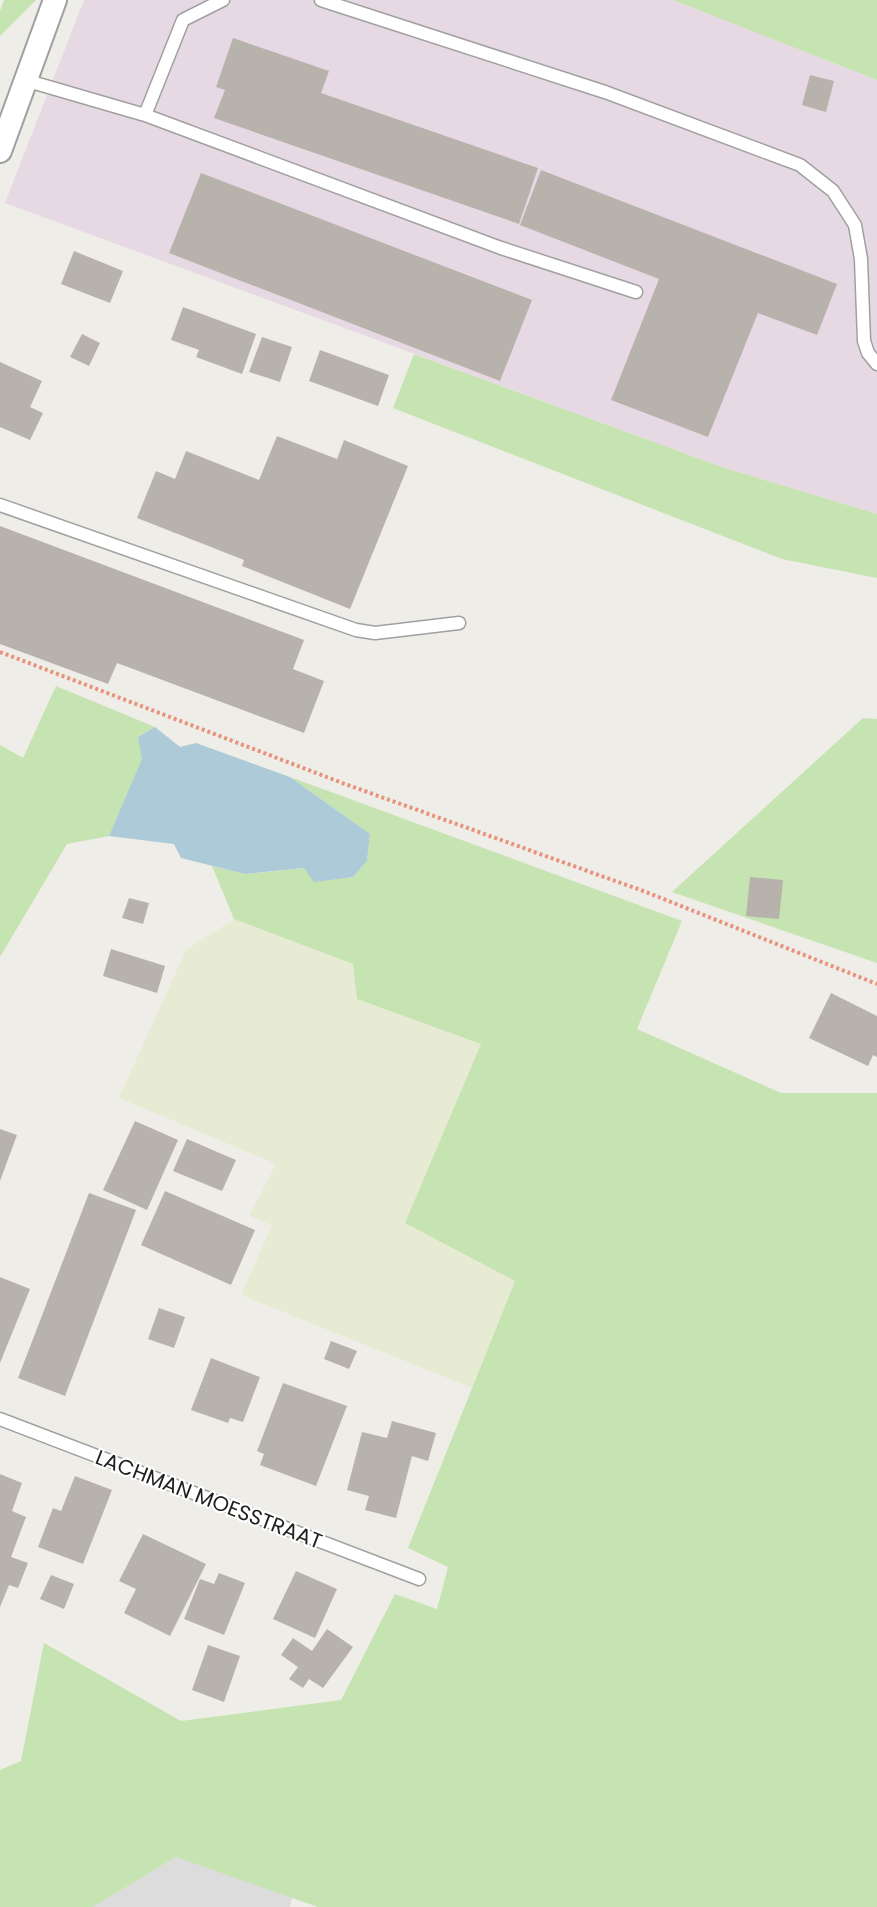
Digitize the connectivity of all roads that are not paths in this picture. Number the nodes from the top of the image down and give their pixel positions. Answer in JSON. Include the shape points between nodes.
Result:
{"nodes":[{"id":1,"x":56,"y":0,"type":"edge"},
{"id":2,"x":223,"y":0,"type":"edge"},
{"id":3,"x":321,"y":0,"type":"edge"},
{"id":4,"x":27,"y":81,"type":"junction"},
{"id":5,"x":145,"y":115,"type":"junction"},
{"id":6,"x":0,"y":151,"type":"edge"},
{"id":7,"x":636,"y":292,"type":"dead end"},
{"id":8,"x":877,"y":364,"type":"edge"},
{"id":9,"x":0,"y":505,"type":"edge"},
{"id":10,"x":459,"y":623,"type":"dead end"},
{"id":11,"x":0,"y":1419,"type":"edge"},
{"id":12,"x":419,"y":1579,"type":"dead end"}],
"edges":[{"from":1,"to":4,"type":"street"},
{"from":2,"to":5,"type":"lane","via":[[183,20]]},
{"from":3,"to":8,"type":"lane","via":[[605,92],[800,165],[833,191],[855,225],[861,259],[864,341]]},
{"from":4,"to":5,"type":"lane"},
{"from":4,"to":6,"type":"street"},
{"from":5,"to":7,"type":"lane","via":[[501,248]]},
{"from":9,"to":10,"type":"lane","via":[[356,630],[375,633]]},
{"from":11,"to":12,"type":"lane","name":"LACHMAN MOESSTRAAT"}]}
